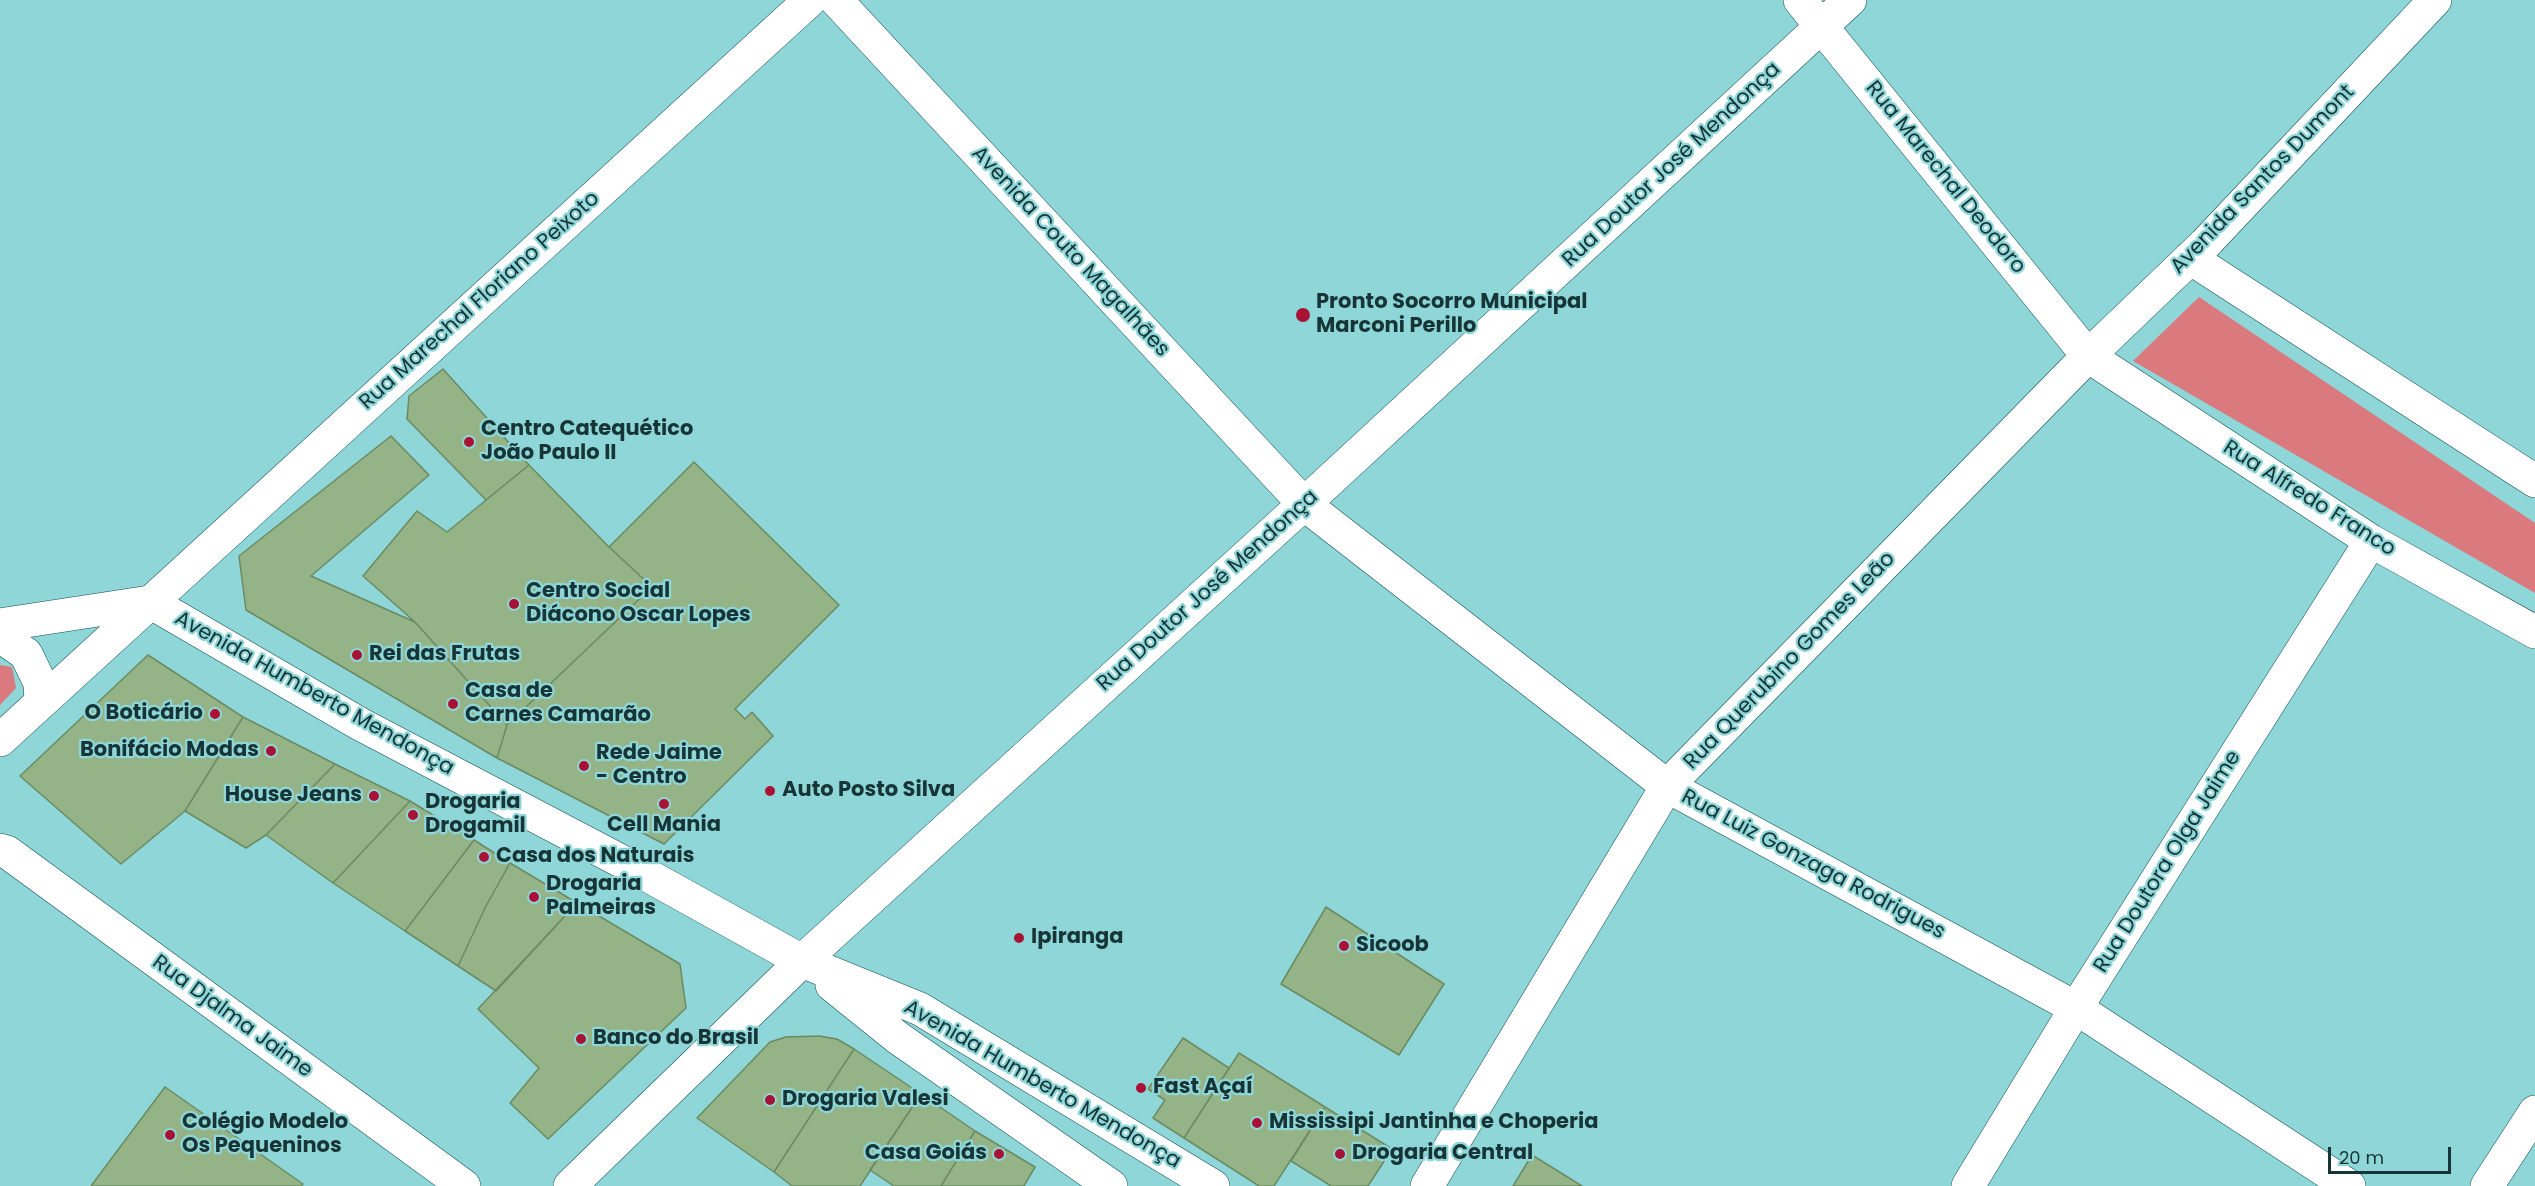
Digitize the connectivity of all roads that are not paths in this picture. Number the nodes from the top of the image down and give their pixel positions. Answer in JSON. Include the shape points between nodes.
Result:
{"nodes":[{"id":1,"x":810,"y":0,"type":"edge"},
{"id":2,"x":836,"y":0,"type":"edge"},
{"id":3,"x":1800,"y":0,"type":"edge"},
{"id":4,"x":1850,"y":0,"type":"edge"},
{"id":5,"x":2418,"y":7,"type":"edge"},
{"id":6,"x":1822,"y":26,"type":"junction"},
{"id":7,"x":2190,"y":258,"type":"junction"},
{"id":8,"x":2088,"y":356,"type":"junction"},
{"id":9,"x":2535,"y":481,"type":"edge"},
{"id":10,"x":1304,"y":504,"type":"junction"},
{"id":11,"x":2371,"y":541,"type":"junction"},
{"id":12,"x":150,"y":602,"type":"junction"},
{"id":13,"x":0,"y":625,"type":"edge"},
{"id":14,"x":2535,"y":632,"type":"edge"},
{"id":15,"x":0,"y":636,"type":"edge"},
{"id":16,"x":41,"y":701,"type":"junction"},
{"id":17,"x":0,"y":740,"type":"edge"},
{"id":18,"x":1667,"y":786,"type":"junction"},
{"id":19,"x":0,"y":850,"type":"edge"},
{"id":20,"x":802,"y":961,"type":"junction"},
{"id":21,"x":2076,"y":1008,"type":"junction"},
{"id":22,"x":2535,"y":1112,"type":"edge"},
{"id":23,"x":464,"y":1186,"type":"edge"},
{"id":24,"x":570,"y":1186,"type":"edge"},
{"id":25,"x":1111,"y":1186,"type":"edge"},
{"id":26,"x":1213,"y":1186,"type":"edge"},
{"id":27,"x":1427,"y":1186,"type":"edge"},
{"id":28,"x":1968,"y":1186,"type":"edge"},
{"id":29,"x":2349,"y":1186,"type":"edge"},
{"id":30,"x":2487,"y":1186,"type":"edge"}],
"edges":[{"from":1,"to":12,"type":"street","name":"Rua Marechal Floriano Peixoto"},
{"from":2,"to":10,"type":"street","name":"Avenida Couto Magalhães"},
{"from":3,"to":6,"type":"street","name":"Rua Marechal Deodoro"},
{"from":4,"to":6,"type":"street","name":"Rua Doutor José Mendonça"},
{"from":5,"to":7,"type":"street","name":"Avenida Santos Dumont"},
{"from":6,"to":8,"type":"street","name":"Rua Marechal Deodoro"},
{"from":6,"to":10,"type":"street","name":"Rua Doutor José Mendonça"},
{"from":7,"to":8,"type":"street","name":"Avenida Santos Dumont"},
{"from":7,"to":9,"type":"street"},
{"from":8,"to":11,"type":"street","name":"Rua Alfredo Franco"},
{"from":8,"to":18,"type":"street","name":"Rua Querubino Gomes Leão"},
{"from":10,"to":18,"type":"street","name":"Rua Luiz Gonzaga Rodrigues"},
{"from":10,"to":20,"type":"street","name":"Rua Doutor José Mendonça"},
{"from":11,"to":14,"type":"street","name":"Rua Alfredo Franco"},
{"from":11,"to":21,"type":"street","name":"Rua Doutora Olga Jaime"},
{"from":12,"to":13,"type":"street","name":"Avenida Humberto Mendonça"},
{"from":12,"to":16,"type":"street","name":"Rua Marechal Floriano Peixoto"},
{"from":12,"to":20,"type":"street","name":"Avenida Humberto Mendonça","via":[[360,724]]},
{"from":15,"to":16,"type":"street","via":[[26,654],[40,683]]},
{"from":16,"to":17,"type":"street","name":"Rua Marechal Floriano Peixoto"},
{"from":18,"to":21,"type":"street","name":"Rua Luiz Gonzaga Rodrigues"},
{"from":18,"to":27,"type":"street","name":"Rua Querubino Gomes Leão"},
{"from":19,"to":23,"type":"street","name":"Rua Djalma Jaime"},
{"from":20,"to":24,"type":"street","name":"Rua Doutor José Mendonça"},
{"from":20,"to":25,"type":"street","name":"Avenida Humberto Mendonça","via":[[898,1038]]},
{"from":20,"to":26,"type":"street","name":"Avenida Humberto Mendonça","via":[[920,1009]]},
{"from":21,"to":28,"type":"street","name":"Rua Doutora Olga Jaime"},
{"from":21,"to":29,"type":"street","name":"Rua Luiz Gonzaga Rodrigues"},
{"from":22,"to":30,"type":"street"}]}
